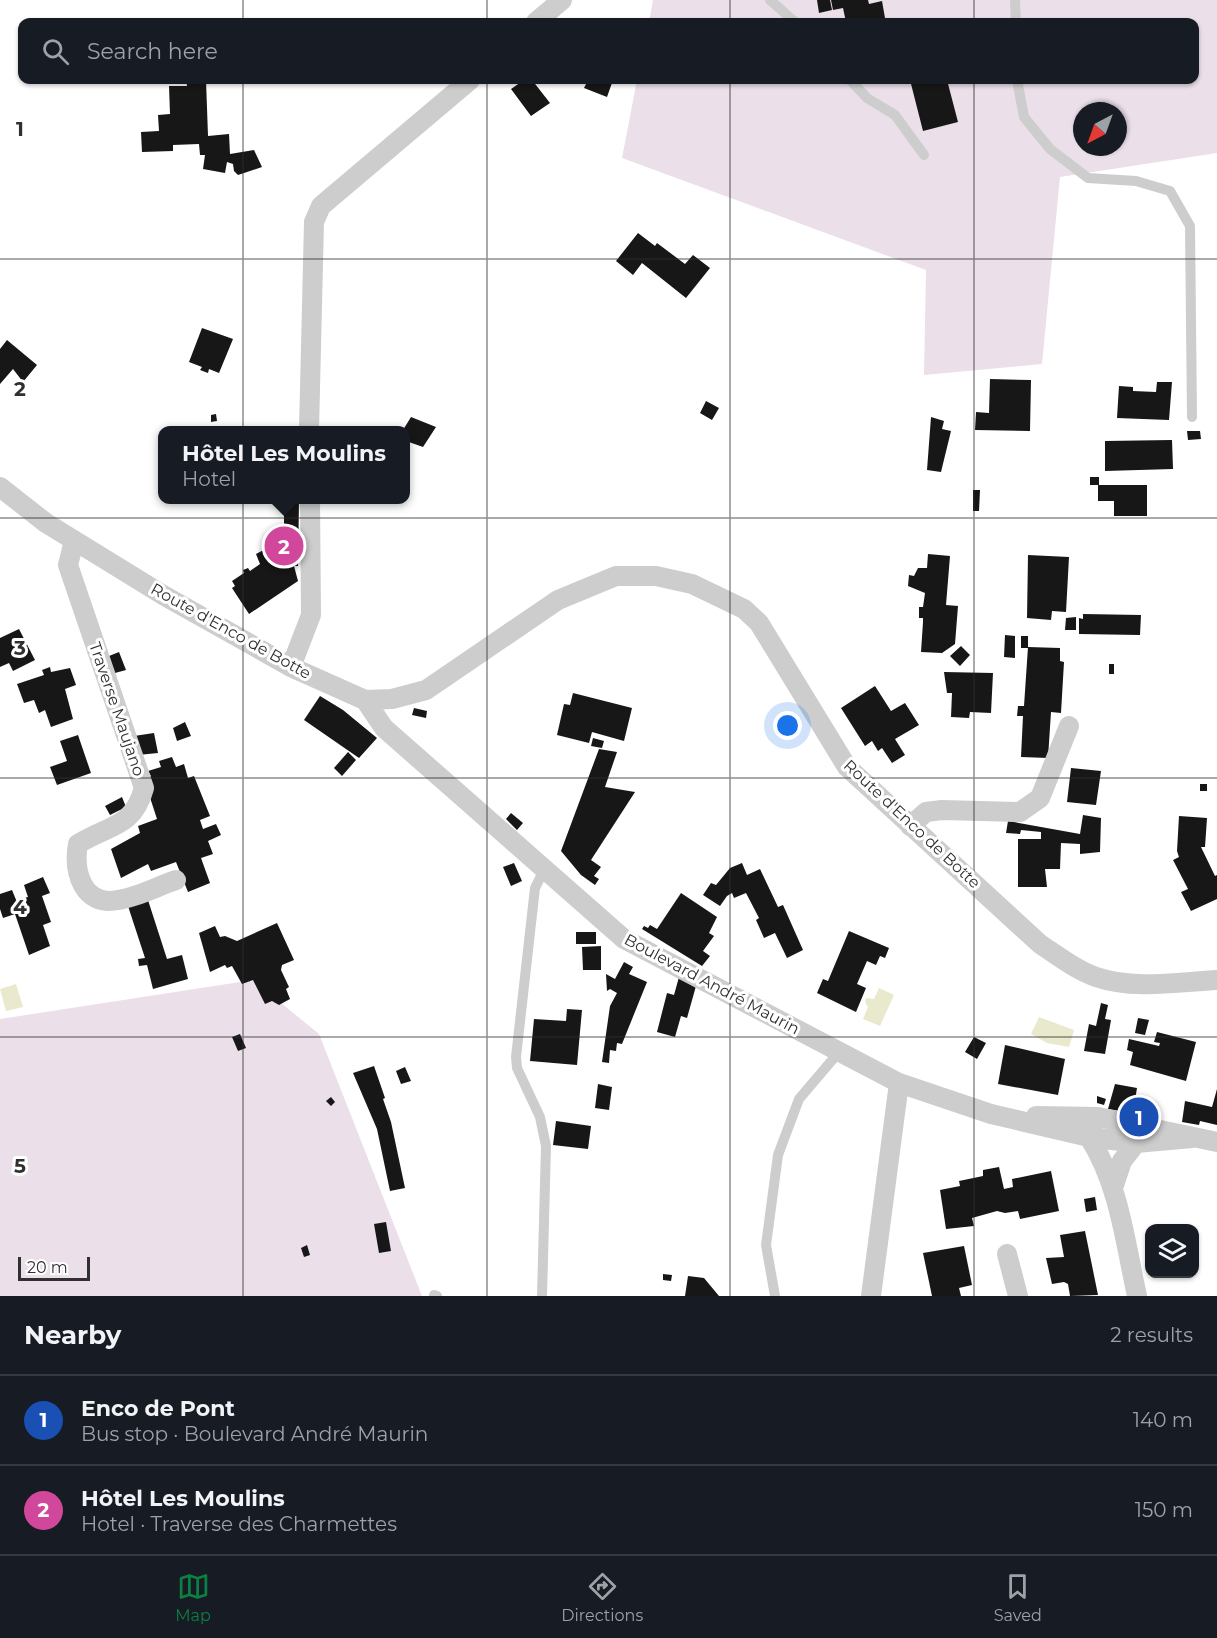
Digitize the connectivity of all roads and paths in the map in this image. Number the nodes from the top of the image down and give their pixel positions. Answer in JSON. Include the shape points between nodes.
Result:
{"nodes":[{"id":1,"x":562,"y":0,"type":"edge"},
{"id":2,"x":770,"y":0,"type":"edge"},
{"id":3,"x":1015,"y":0,"type":"edge"},
{"id":4,"x":541,"y":18,"type":"edge"},
{"id":5,"x":790,"y":18,"type":"edge"},
{"id":6,"x":1016,"y":18,"type":"edge"},
{"id":7,"x":465,"y":84,"type":"edge"},
{"id":8,"x":854,"y":84,"type":"edge"},
{"id":9,"x":1018,"y":84,"type":"edge"},
{"id":10,"x":924,"y":155,"type":"dead end"},
{"id":11,"x":1192,"y":417,"type":"dead end"},
{"id":12,"x":309,"y":426,"type":"edge"},
{"id":13,"x":0,"y":488,"type":"edge"},
{"id":14,"x":310,"y":504,"type":"edge"},
{"id":15,"x":0,"y":505,"type":"edge"},
{"id":16,"x":46,"y":523,"type":"junction"},
{"id":17,"x":74,"y":541,"type":"junction"},
{"id":18,"x":291,"y":667,"type":"junction"},
{"id":19,"x":365,"y":700,"type":"junction"},
{"id":20,"x":1069,"y":726,"type":"dead end"},
{"id":21,"x":910,"y":826,"type":"junction"},
{"id":22,"x":544,"y":870,"type":"junction"},
{"id":23,"x":176,"y":880,"type":"dead end"},
{"id":24,"x":1217,"y":980,"type":"edge"},
{"id":25,"x":839,"y":1052,"type":"junction"},
{"id":26,"x":899,"y":1083,"type":"junction"},
{"id":27,"x":992,"y":1114,"type":"junction"},
{"id":28,"x":1098,"y":1117,"type":"junction"},
{"id":29,"x":1123,"y":1121,"type":"junction"},
{"id":30,"x":1089,"y":1137,"type":"junction"},
{"id":31,"x":1192,"y":1138,"type":"junction"},
{"id":32,"x":1217,"y":1142,"type":"edge"},
{"id":33,"x":1136,"y":1143,"type":"junction"},
{"id":34,"x":1114,"y":1185,"type":"junction"},
{"id":35,"x":1007,"y":1254,"type":"dead end"},
{"id":36,"x":542,"y":1296,"type":"edge"},
{"id":37,"x":775,"y":1296,"type":"edge"},
{"id":38,"x":871,"y":1296,"type":"edge"},
{"id":39,"x":1018,"y":1296,"type":"edge"},
{"id":40,"x":1137,"y":1296,"type":"edge"}],
"edges":[{"from":1,"to":4,"type":"street"},
{"from":2,"to":5,"type":"lane"},
{"from":3,"to":6,"type":"lane"},
{"from":7,"to":12,"type":"street","via":[[321,206],[314,222]]},
{"from":8,"to":10,"type":"lane","via":[[867,98],[895,115]]},
{"from":9,"to":11,"type":"lane","via":[[1024,117],[1050,149],[1088,178],[1136,181],[1170,191],[1190,226]]},
{"from":13,"to":16,"type":"street","name":"Route d'Enco de Botte"},
{"from":14,"to":18,"type":"street","via":[[311,615]]},
{"from":15,"to":16,"type":"street"},
{"from":16,"to":17,"type":"street","name":"Route d'Enco de Botte"},
{"from":17,"to":18,"type":"street","name":"Route d'Enco de Botte"},
{"from":17,"to":23,"type":"street","name":"Traverse Maujano","via":[[68,565],[144,788],[139,805],[128,819],[78,844],[75,862],[79,879],[86,892],[98,899],[118,900]]},
{"from":18,"to":19,"type":"street","name":"Route d'Enco de Botte"},
{"from":19,"to":21,"type":"street","name":"Route d'Enco de Botte","via":[[392,699],[426,690],[558,600],[616,576],[656,576],[683,582],[720,595],[759,623],[847,767]]},
{"from":19,"to":22,"type":"street","name":"Boulevard André Maurin","via":[[384,728]]},
{"from":20,"to":21,"type":"street","via":[[1041,798],[1020,812],[942,810],[926,813]]},
{"from":21,"to":24,"type":"street","name":"Route d'Enco de Botte","via":[[1068,964],[1097,977],[1137,984]]},
{"from":22,"to":25,"type":"street","name":"Boulevard André Maurin","via":[[624,939]]},
{"from":22,"to":36,"type":"lane","via":[[536,888],[516,1057],[517,1068],[540,1116],[546,1146]]},
{"from":25,"to":26,"type":"street","name":"Boulevard André Maurin"},
{"from":25,"to":37,"type":"lane","via":[[799,1099],[778,1155],[766,1245]]},
{"from":26,"to":27,"type":"street","name":"Boulevard André Maurin"},
{"from":26,"to":38,"type":"street"},
{"from":27,"to":28,"type":"street","name":"Boulevard André Maurin"},
{"from":27,"to":30,"type":"street","name":"Boulevard André Maurin"},
{"from":28,"to":29,"type":"street","name":"Boulevard André Maurin"},
{"from":28,"to":30,"type":"street"},
{"from":29,"to":31,"type":"street","name":"Boulevard André Maurin"},
{"from":29,"to":33,"type":"street"},
{"from":30,"to":33,"type":"street","name":"Boulevard André Maurin"},
{"from":30,"to":34,"type":"street"},
{"from":31,"to":32,"type":"street","name":"Boulevard André Maurin"},
{"from":31,"to":33,"type":"street","name":"Boulevard André Maurin"},
{"from":33,"to":34,"type":"street","via":[[1122,1161]]},
{"from":34,"to":40,"type":"street"},
{"from":35,"to":39,"type":"street"}]}
